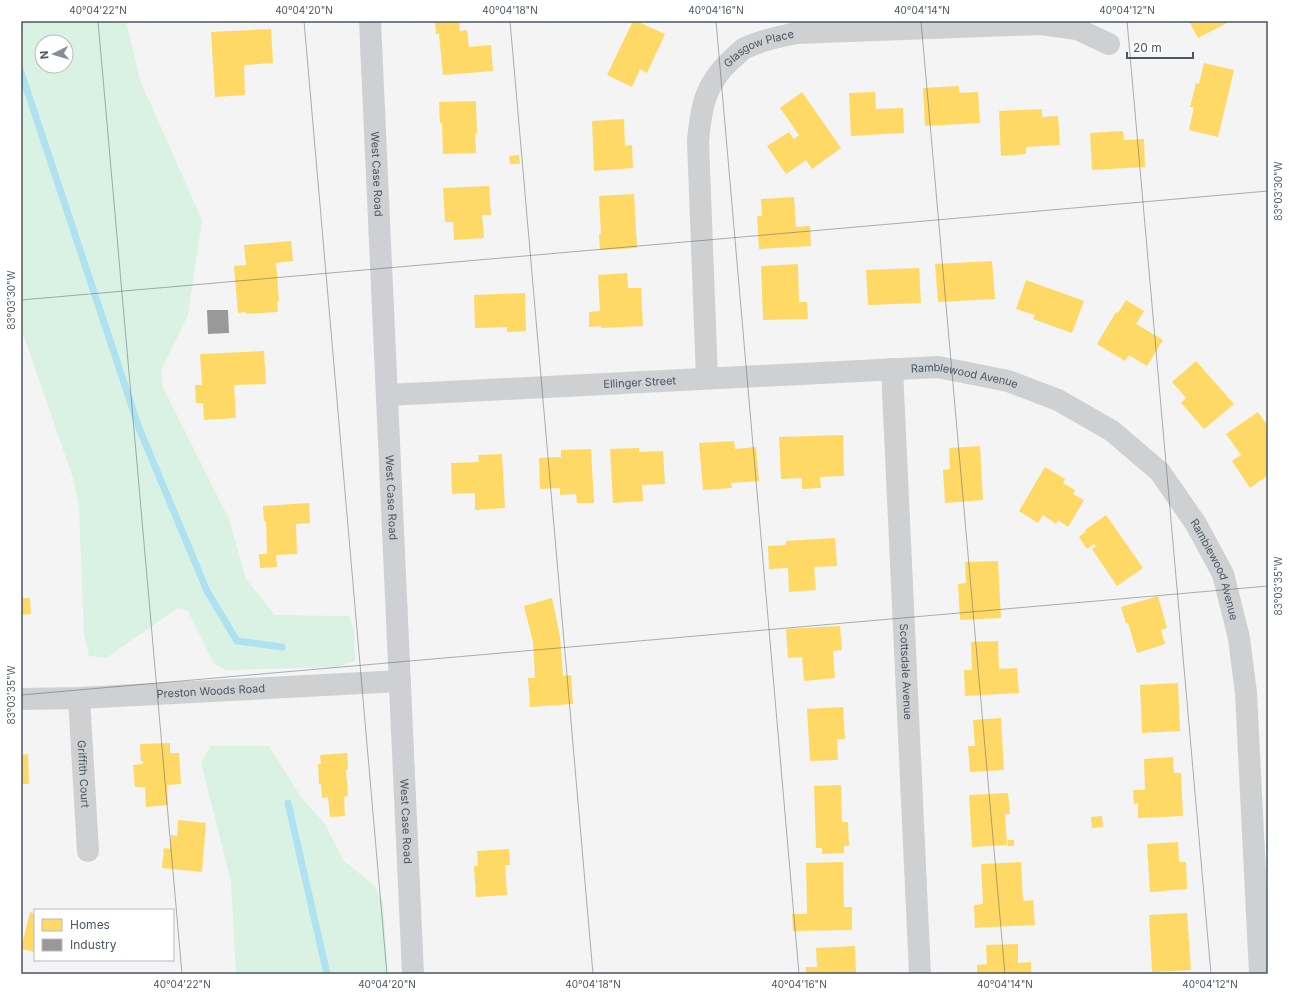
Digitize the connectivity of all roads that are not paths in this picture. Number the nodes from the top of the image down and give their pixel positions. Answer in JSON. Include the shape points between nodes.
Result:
{"nodes":[{"id":1,"x":370,"y":21,"type":"edge"},
{"id":2,"x":1109,"y":44,"type":"dead end"},
{"id":3,"x":892,"y":369,"type":"junction"},
{"id":4,"x":707,"y":378,"type":"junction"},
{"id":5,"x":388,"y":395,"type":"junction"},
{"id":6,"x":400,"y":681,"type":"junction"},
{"id":7,"x":79,"y":698,"type":"junction"},
{"id":8,"x":21,"y":699,"type":"edge"},
{"id":9,"x":88,"y":851,"type":"dead end"},
{"id":10,"x":413,"y":974,"type":"edge"},
{"id":11,"x":920,"y":974,"type":"edge"},
{"id":12,"x":1260,"y":974,"type":"edge"}],
"edges":[{"from":1,"to":5,"type":"main road","name":"West Case Road"},
{"from":2,"to":4,"type":"street","name":"Glasgow Place","via":[[1077,29],[1041,24],[796,33],[744,49],[724,67],[708,88],[700,115],[698,141]]},
{"from":3,"to":4,"type":"street","name":"Ellinger Street"},
{"from":3,"to":11,"type":"street","name":"Scottsdale Avenue"},
{"from":3,"to":12,"type":"street","name":"Ramblewood Avenue","via":[[938,367],[1008,381],[1058,400],[1112,431],[1160,472],[1196,524],[1223,574],[1239,638],[1246,693]]},
{"from":4,"to":5,"type":"street","name":"Ellinger Street"},
{"from":5,"to":6,"type":"main road","name":"West Case Road"},
{"from":6,"to":7,"type":"street","name":"Preston Woods Road"},
{"from":6,"to":10,"type":"main road","name":"West Case Road"},
{"from":7,"to":8,"type":"street","name":"Preston Woods Road"},
{"from":7,"to":9,"type":"street","name":"Griffith Court"}]}
